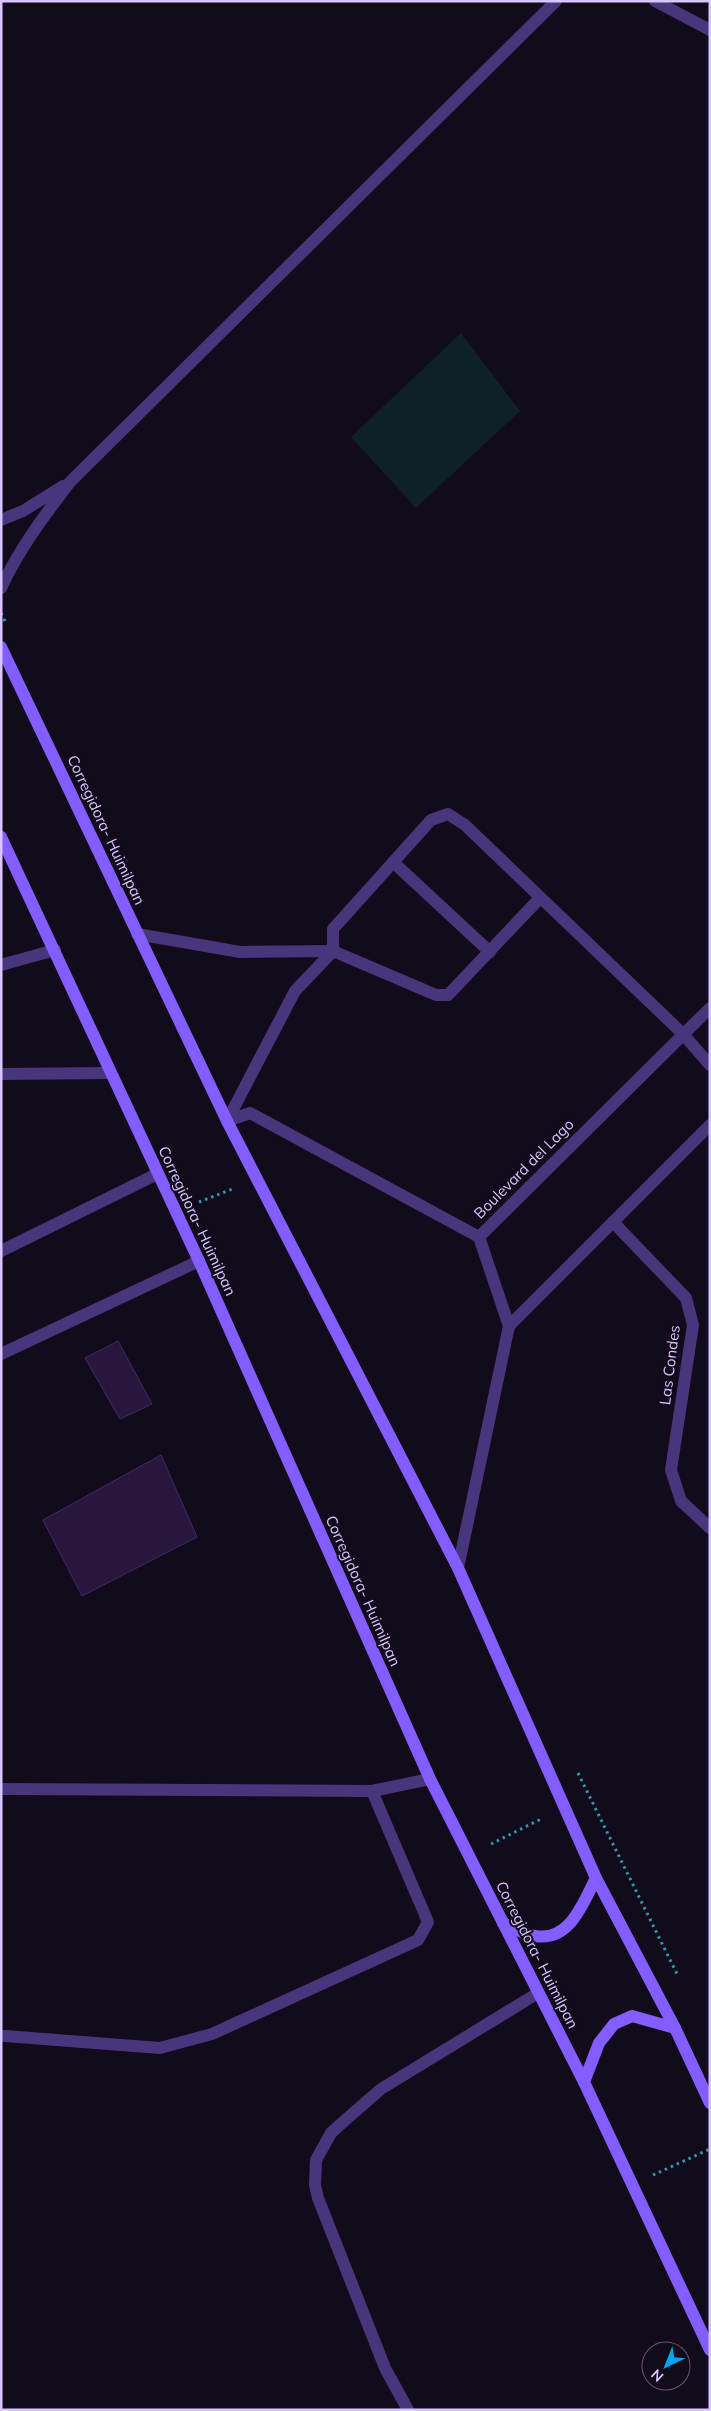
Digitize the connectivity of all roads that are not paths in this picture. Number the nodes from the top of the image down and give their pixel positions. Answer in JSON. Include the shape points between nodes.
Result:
{"nodes":[{"id":1,"x":556,"y":1,"type":"edge"},
{"id":2,"x":655,"y":1,"type":"edge"},
{"id":3,"x":710,"y":30,"type":"edge"},
{"id":4,"x":70,"y":482,"type":"junction"},
{"id":5,"x":1,"y":520,"type":"edge"},
{"id":6,"x":1,"y":588,"type":"edge"},
{"id":7,"x":1,"y":648,"type":"edge"},
{"id":8,"x":1,"y":837,"type":"edge"},
{"id":9,"x":393,"y":862,"type":"junction"},
{"id":10,"x":540,"y":898,"type":"junction"},
{"id":11,"x":137,"y":934,"type":"junction"},
{"id":12,"x":55,"y":950,"type":"junction"},
{"id":13,"x":333,"y":951,"type":"junction"},
{"id":14,"x":490,"y":952,"type":"junction"},
{"id":15,"x":1,"y":965,"type":"edge"},
{"id":16,"x":710,"y":1008,"type":"edge"},
{"id":17,"x":683,"y":1034,"type":"junction"},
{"id":18,"x":710,"y":1065,"type":"edge"},
{"id":19,"x":109,"y":1073,"type":"junction"},
{"id":20,"x":1,"y":1074,"type":"edge"},
{"id":21,"x":227,"y":1120,"type":"junction"},
{"id":22,"x":710,"y":1125,"type":"edge"},
{"id":23,"x":157,"y":1174,"type":"junction"},
{"id":24,"x":613,"y":1222,"type":"junction"},
{"id":25,"x":479,"y":1237,"type":"junction"},
{"id":26,"x":1,"y":1251,"type":"edge"},
{"id":27,"x":199,"y":1261,"type":"junction"},
{"id":28,"x":509,"y":1326,"type":"junction"},
{"id":29,"x":1,"y":1354,"type":"edge"},
{"id":30,"x":710,"y":1528,"type":"edge"},
{"id":31,"x":458,"y":1568,"type":"junction"},
{"id":32,"x":430,"y":1779,"type":"junction"},
{"id":33,"x":1,"y":1789,"type":"edge"},
{"id":34,"x":372,"y":1791,"type":"junction"},
{"id":35,"x":596,"y":1878,"type":"junction"},
{"id":36,"x":503,"y":1923,"type":"junction"},
{"id":37,"x":538,"y":1993,"type":"junction"},
{"id":38,"x":675,"y":2028,"type":"junction"},
{"id":39,"x":5,"y":2036,"type":"dead end"},
{"id":40,"x":584,"y":2082,"type":"junction"},
{"id":41,"x":710,"y":2102,"type":"edge"},
{"id":42,"x":710,"y":2350,"type":"edge"},
{"id":43,"x":408,"y":2410,"type":"edge"}],
"edges":[{"from":1,"to":4,"type":"street"},
{"from":2,"to":3,"type":"street"},
{"from":4,"to":5,"type":"street","via":[[23,511]]},
{"from":4,"to":6,"type":"street","via":[[31,533]]},
{"from":7,"to":11,"type":"main road","name":"Corregidora- Huimilpan"},
{"from":8,"to":12,"type":"main road","name":"Corregidora- Huimilpan"},
{"from":9,"to":10,"type":"street","via":[[431,820],[448,814],[465,825]]},
{"from":9,"to":13,"type":"street","via":[[333,930]]},
{"from":9,"to":14,"type":"street"},
{"from":10,"to":14,"type":"street"},
{"from":10,"to":17,"type":"street"},
{"from":11,"to":13,"type":"street","via":[[240,952]]},
{"from":11,"to":21,"type":"main road","name":"Corregidora- Huimilpan"},
{"from":12,"to":15,"type":"street"},
{"from":12,"to":19,"type":"main road","name":"Corregidora- Huimilpan"},
{"from":13,"to":14,"type":"street","via":[[436,995],[448,995]]},
{"from":13,"to":21,"type":"street","via":[[295,991]]},
{"from":16,"to":17,"type":"street","name":"Boulevard del Lago"},
{"from":17,"to":18,"type":"street"},
{"from":17,"to":25,"type":"street","name":"Boulevard del Lago"},
{"from":19,"to":20,"type":"street"},
{"from":19,"to":23,"type":"main road","name":"Corregidora- Huimilpan"},
{"from":21,"to":25,"type":"street","name":"Boulevard del Lago","via":[[250,1113]]},
{"from":21,"to":31,"type":"main road","name":"Corregidora- Huimilpan"},
{"from":22,"to":24,"type":"street"},
{"from":23,"to":26,"type":"street"},
{"from":23,"to":27,"type":"main road","name":"Corregidora- Huimilpan"},
{"from":24,"to":28,"type":"street"},
{"from":24,"to":30,"type":"street","name":"Las Condes","via":[[686,1298],[693,1325],[671,1470],[681,1501]]},
{"from":25,"to":28,"type":"street"},
{"from":27,"to":29,"type":"street"},
{"from":27,"to":32,"type":"main road","name":"Corregidora- Huimilpan"},
{"from":28,"to":31,"type":"street"},
{"from":31,"to":35,"type":"main road","name":"Corregidora- Huimilpan"},
{"from":32,"to":34,"type":"street"},
{"from":32,"to":36,"type":"main road","name":"Corregidora- Huimilpan"},
{"from":33,"to":34,"type":"street"},
{"from":34,"to":39,"type":"street","via":[[428,1922],[418,1940],[212,2034],[160,2048]]},
{"from":35,"to":36,"type":"main road","via":[[577,1915],[565,1930],[550,1937],[533,1936]]},
{"from":35,"to":38,"type":"main road","name":"Corregidora- Huimilpan"},
{"from":36,"to":37,"type":"main road","name":"Corregidora- Huimilpan"},
{"from":37,"to":40,"type":"main road","name":"Corregidora- Huimilpan"},
{"from":37,"to":43,"type":"street","via":[[381,2089],[330,2133],[316,2160],[318,2198],[386,2368]]},
{"from":38,"to":40,"type":"main road","via":[[632,2016],[614,2024],[599,2043]]},
{"from":38,"to":41,"type":"main road","name":"Corregidora- Huimilpan"},
{"from":40,"to":42,"type":"main road","name":"Corregidora- Huimilpan"}]}
